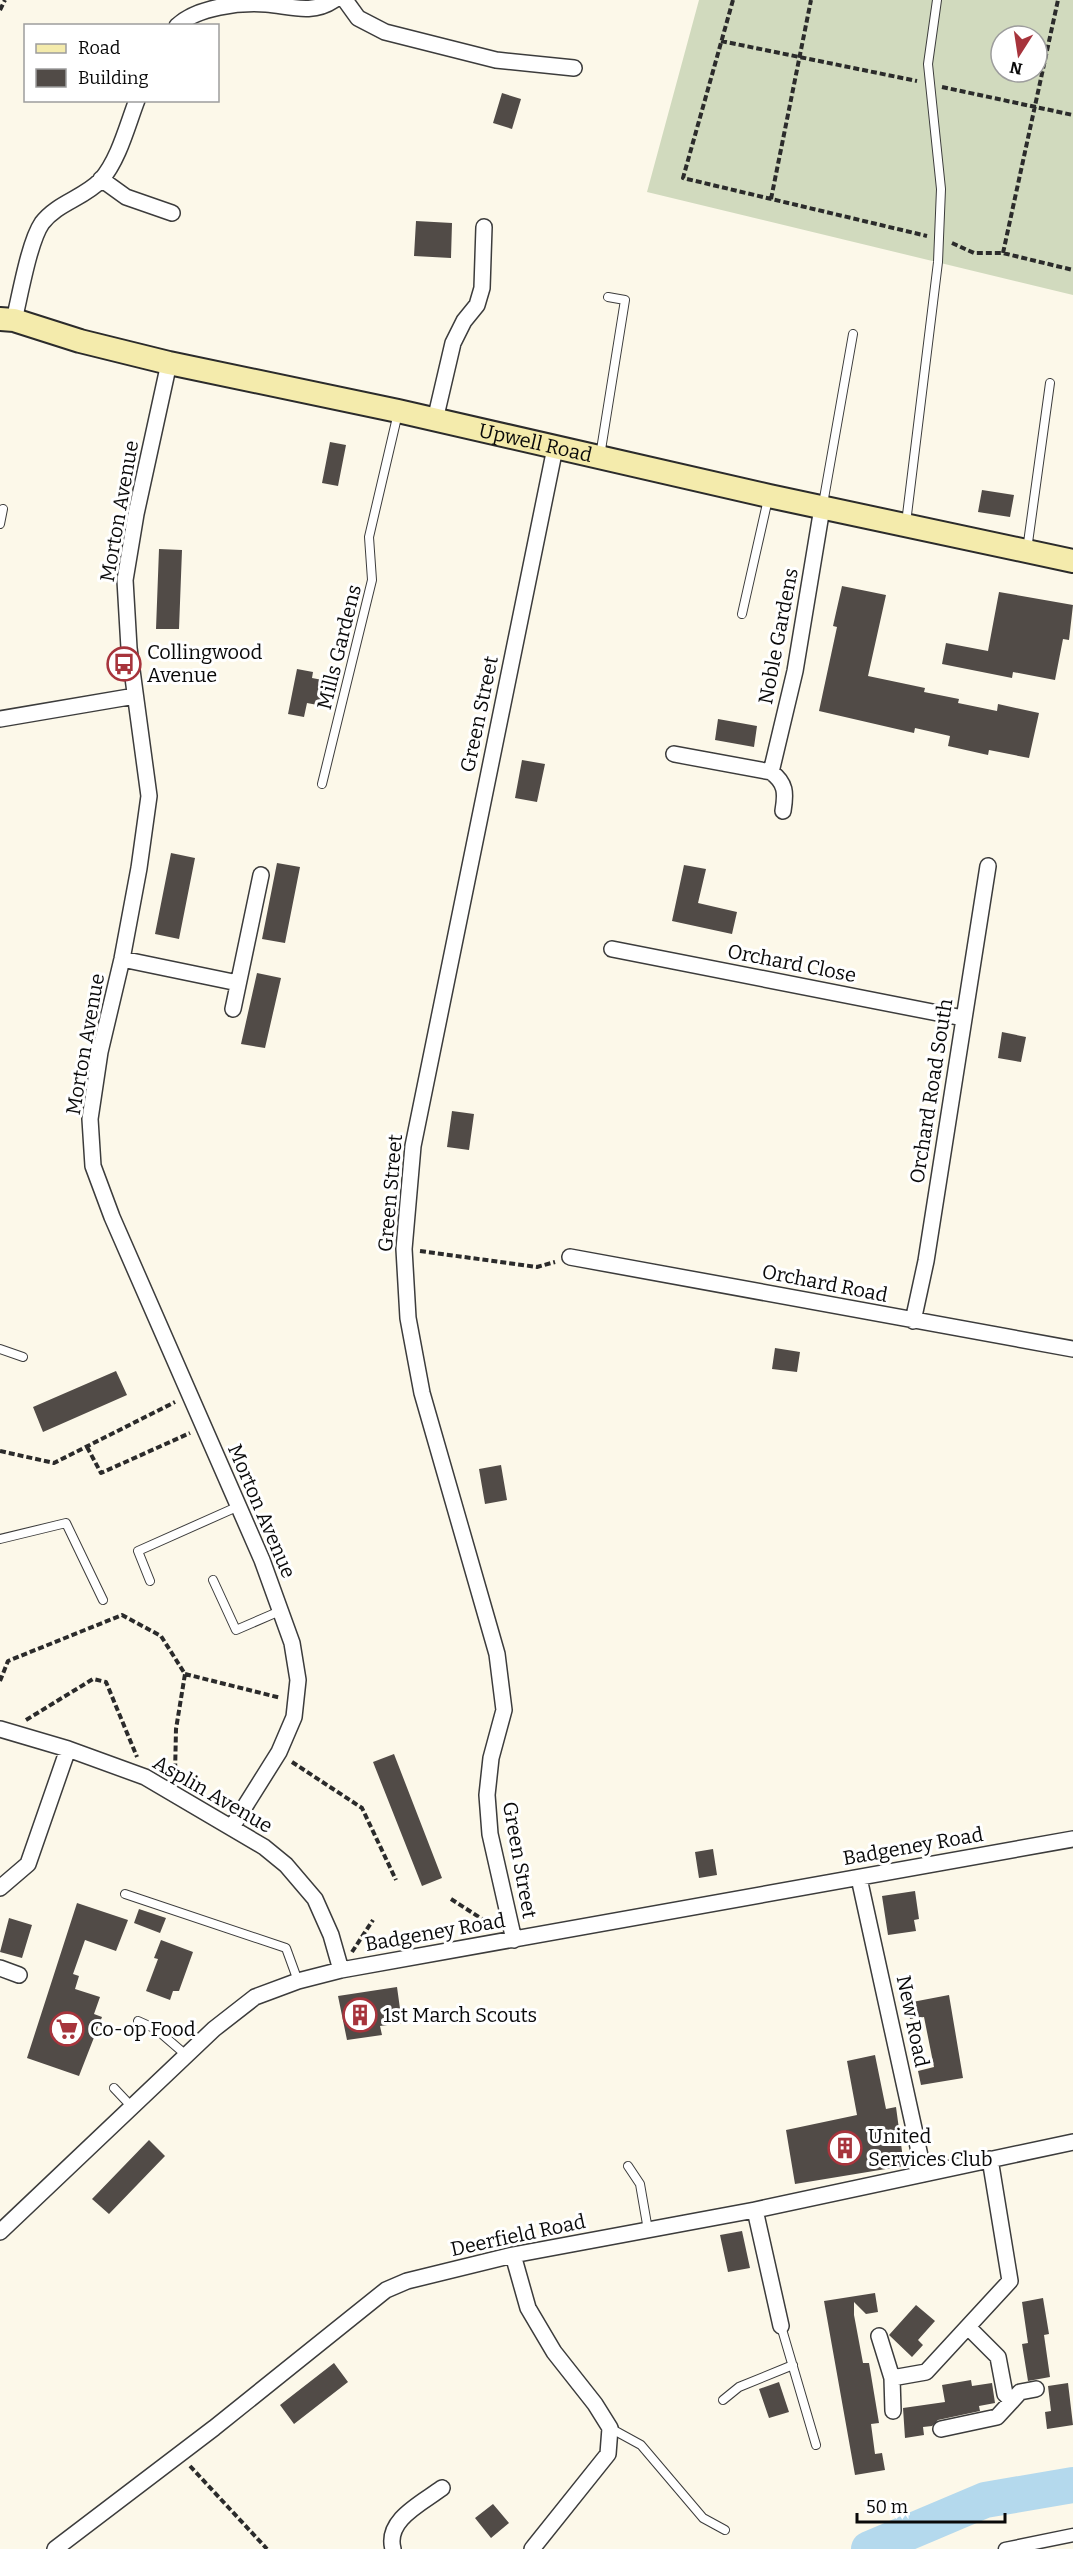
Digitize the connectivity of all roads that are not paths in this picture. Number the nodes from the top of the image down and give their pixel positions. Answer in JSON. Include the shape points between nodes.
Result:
{"nodes":[{"id":1,"x":334,"y":0,"type":"edge"},
{"id":2,"x":345,"y":0,"type":"edge"},
{"id":3,"x":937,"y":0,"type":"edge"},
{"id":4,"x":179,"y":24,"type":"edge"},
{"id":5,"x":574,"y":68,"type":"dead end"},
{"id":6,"x":136,"y":102,"type":"edge"},
{"id":7,"x":101,"y":179,"type":"junction"},
{"id":8,"x":172,"y":213,"type":"dead end"},
{"id":9,"x":484,"y":227,"type":"dead end"},
{"id":10,"x":608,"y":297,"type":"dead end"},
{"id":11,"x":7,"y":319,"type":"edge"},
{"id":12,"x":853,"y":334,"type":"dead end"},
{"id":13,"x":169,"y":363,"type":"junction"},
{"id":14,"x":1050,"y":383,"type":"dead end"},
{"id":15,"x":398,"y":411,"type":"junction"},
{"id":16,"x":435,"y":420,"type":"junction"},
{"id":17,"x":555,"y":448,"type":"junction"},
{"id":18,"x":600,"y":457,"type":"junction"},
{"id":19,"x":769,"y":496,"type":"junction"},
{"id":20,"x":822,"y":508,"type":"junction"},
{"id":21,"x":3,"y":509,"type":"dead end"},
{"id":22,"x":0,"y":524,"type":"edge"},
{"id":23,"x":906,"y":526,"type":"junction"},
{"id":24,"x":1026,"y":552,"type":"junction"},
{"id":25,"x":1073,"y":561,"type":"edge"},
{"id":26,"x":742,"y":614,"type":"dead end"},
{"id":27,"x":135,"y":696,"type":"junction"},
{"id":28,"x":0,"y":718,"type":"edge"},
{"id":29,"x":674,"y":754,"type":"dead end"},
{"id":30,"x":771,"y":771,"type":"junction"},
{"id":31,"x":322,"y":784,"type":"dead end"},
{"id":32,"x":783,"y":811,"type":"dead end"},
{"id":33,"x":988,"y":866,"type":"dead end"},
{"id":34,"x":261,"y":875,"type":"dead end"},
{"id":35,"x":612,"y":949,"type":"dead end"},
{"id":36,"x":122,"y":958,"type":"junction"},
{"id":37,"x":238,"y":983,"type":"junction"},
{"id":38,"x":233,"y":1009,"type":"dead end"},
{"id":39,"x":963,"y":1018,"type":"junction"},
{"id":40,"x":570,"y":1257,"type":"road end"},
{"id":41,"x":913,"y":1321,"type":"junction"},
{"id":42,"x":0,"y":1349,"type":"edge"},
{"id":43,"x":1073,"y":1350,"type":"edge"},
{"id":44,"x":23,"y":1357,"type":"dead end"},
{"id":45,"x":239,"y":1506,"type":"junction"},
{"id":46,"x":0,"y":1539,"type":"edge"},
{"id":47,"x":213,"y":1580,"type":"dead end"},
{"id":48,"x":150,"y":1581,"type":"dead end"},
{"id":49,"x":103,"y":1600,"type":"dead end"},
{"id":50,"x":280,"y":1611,"type":"junction"},
{"id":51,"x":4,"y":1730,"type":"edge"},
{"id":52,"x":68,"y":1749,"type":"junction"},
{"id":53,"x":232,"y":1827,"type":"junction"},
{"id":54,"x":1073,"y":1839,"type":"edge"},
{"id":55,"x":859,"y":1878,"type":"junction"},
{"id":56,"x":0,"y":1888,"type":"edge"},
{"id":57,"x":125,"y":1894,"type":"dead end"},
{"id":58,"x":514,"y":1940,"type":"junction"},
{"id":59,"x":0,"y":1968,"type":"edge"},
{"id":60,"x":341,"y":1970,"type":"junction"},
{"id":61,"x":19,"y":1975,"type":"dead end"},
{"id":62,"x":298,"y":1981,"type":"junction"},
{"id":63,"x":138,"y":2021,"type":"dead end"},
{"id":64,"x":186,"y":2055,"type":"junction"},
{"id":65,"x":114,"y":2088,"type":"dead end"},
{"id":66,"x":131,"y":2106,"type":"junction"},
{"id":67,"x":1073,"y":2142,"type":"edge"},
{"id":68,"x":990,"y":2159,"type":"junction"},
{"id":69,"x":628,"y":2166,"type":"dead end"},
{"id":70,"x":924,"y":2174,"type":"junction"},
{"id":71,"x":755,"y":2210,"type":"junction"},
{"id":72,"x":648,"y":2230,"type":"junction"},
{"id":73,"x":0,"y":2232,"type":"edge"},
{"id":74,"x":513,"y":2255,"type":"junction"},
{"id":75,"x":781,"y":2326,"type":"joint"},
{"id":76,"x":968,"y":2327,"type":"junction"},
{"id":77,"x":879,"y":2336,"type":"dead end"},
{"id":78,"x":793,"y":2365,"type":"junction"},
{"id":79,"x":892,"y":2378,"type":"junction"},
{"id":80,"x":1036,"y":2389,"type":"dead end"},
{"id":81,"x":723,"y":2400,"type":"dead end"},
{"id":82,"x":1012,"y":2401,"type":"junction"},
{"id":83,"x":893,"y":2411,"type":"dead end"},
{"id":84,"x":610,"y":2428,"type":"junction"},
{"id":85,"x":941,"y":2429,"type":"dead end"},
{"id":86,"x":816,"y":2445,"type":"dead end"},
{"id":87,"x":442,"y":2488,"type":"dead end"},
{"id":88,"x":724,"y":2530,"type":"dead end"},
{"id":89,"x":1073,"y":2535,"type":"edge"},
{"id":90,"x":55,"y":2549,"type":"edge"},
{"id":91,"x":393,"y":2549,"type":"edge"},
{"id":92,"x":532,"y":2549,"type":"edge"},
{"id":93,"x":1005,"y":2549,"type":"edge"}],
"edges":[{"from":1,"to":4,"type":"street","via":[[326,6],[301,10],[265,4],[223,7]]},
{"from":2,"to":5,"type":"street","via":[[358,18],[384,32],[496,60]]},
{"from":3,"to":23,"type":"lane","via":[[928,64],[940,189],[939,238]]},
{"from":6,"to":7,"type":"street"},
{"from":7,"to":8,"type":"street","via":[[126,196]]},
{"from":7,"to":11,"type":"street","via":[[81,196],[54,210],[41,225]]},
{"from":9,"to":16,"type":"street","via":[[483,288],[453,343]]},
{"from":10,"to":18,"type":"lane","via":[[626,300]]},
{"from":11,"to":13,"type":"main road","name":"Upwell Road"},
{"from":12,"to":20,"type":"lane"},
{"from":13,"to":15,"type":"main road","name":"Upwell Road"},
{"from":13,"to":27,"type":"street","name":"Morton Avenue","via":[[125,580]]},
{"from":14,"to":24,"type":"lane"},
{"from":15,"to":16,"type":"main road","name":"Upwell Road"},
{"from":15,"to":31,"type":"lane","name":"Mills Gardens","via":[[369,537],[372,580]]},
{"from":16,"to":17,"type":"main road","name":"Upwell Road"},
{"from":17,"to":18,"type":"main road","name":"Upwell Road"},
{"from":17,"to":58,"type":"street","name":"Green Street","via":[[413,1146],[404,1249],[408,1318],[422,1393],[498,1654],[504,1710],[491,1758],[487,1795],[490,1834]]},
{"from":18,"to":19,"type":"main road","name":"Upwell Road"},
{"from":19,"to":20,"type":"main road","name":"Upwell Road"},
{"from":19,"to":26,"type":"lane"},
{"from":20,"to":23,"type":"main road","name":"Upwell Road"},
{"from":20,"to":30,"type":"street","name":"Noble Gardens","via":[[795,671]]},
{"from":21,"to":22,"type":"lane"},
{"from":23,"to":24,"type":"main road","name":"Upwell Road"},
{"from":24,"to":25,"type":"main road","name":"Upwell Road"},
{"from":27,"to":28,"type":"street"},
{"from":27,"to":36,"type":"street","name":"Morton Avenue","via":[[148,796]]},
{"from":29,"to":30,"type":"street"},
{"from":30,"to":32,"type":"street","via":[[782,780],[786,793]]},
{"from":33,"to":39,"type":"street","name":"Orchard Road South"},
{"from":34,"to":37,"type":"street"},
{"from":35,"to":39,"type":"street","name":"Orchard Close"},
{"from":36,"to":37,"type":"street"},
{"from":36,"to":45,"type":"street","name":"Morton Avenue","via":[[100,1052],[90,1119],[93,1166]]},
{"from":37,"to":38,"type":"street"},
{"from":39,"to":41,"type":"street","name":"Orchard Road South","via":[[926,1261]]},
{"from":40,"to":41,"type":"street","name":"Orchard Road"},
{"from":41,"to":43,"type":"street","name":"Orchard Road"},
{"from":42,"to":44,"type":"lane"},
{"from":45,"to":48,"type":"lane","via":[[138,1551]]},
{"from":45,"to":50,"type":"street","name":"Morton Avenue"},
{"from":46,"to":49,"type":"lane","via":[[66,1523]]},
{"from":47,"to":50,"type":"lane","via":[[236,1630]]},
{"from":50,"to":53,"type":"street","name":"Morton Avenue","via":[[292,1643],[298,1680],[294,1718],[279,1752]]},
{"from":51,"to":52,"type":"street","name":"Asplin Avenue"},
{"from":52,"to":53,"type":"street","name":"Asplin Avenue","via":[[145,1777]]},
{"from":52,"to":56,"type":"street","via":[[28,1864]]},
{"from":53,"to":60,"type":"street","name":"Asplin Avenue","via":[[286,1865],[315,1899]]},
{"from":54,"to":55,"type":"street","name":"Badgeney Road"},
{"from":55,"to":58,"type":"street","name":"Badgeney Road"},
{"from":55,"to":70,"type":"street","name":"New Road"},
{"from":57,"to":62,"type":"lane","via":[[286,1948]]},
{"from":58,"to":60,"type":"street","name":"Badgeney Road"},
{"from":59,"to":61,"type":"street"},
{"from":60,"to":62,"type":"street","name":"Badgeney Road"},
{"from":62,"to":64,"type":"street","name":"Badgeney Road","via":[[255,1997]]},
{"from":63,"to":64,"type":"lane","via":[[156,2029]]},
{"from":64,"to":66,"type":"street","name":"Badgeney Road"},
{"from":65,"to":66,"type":"lane"},
{"from":66,"to":73,"type":"street","name":"Badgeney Road"},
{"from":67,"to":68,"type":"street","name":"Deerfield Road"},
{"from":68,"to":70,"type":"street","name":"Deerfield Road"},
{"from":68,"to":76,"type":"street","via":[[1011,2281]]},
{"from":69,"to":72,"type":"lane","via":[[640,2184]]},
{"from":70,"to":71,"type":"street","name":"Deerfield Road"},
{"from":71,"to":72,"type":"street","name":"Deerfield Road"},
{"from":71,"to":75,"type":"street"},
{"from":72,"to":74,"type":"street","name":"Deerfield Road"},
{"from":74,"to":84,"type":"street","via":[[528,2308],[554,2352]]},
{"from":74,"to":90,"type":"street","name":"Deerfield Road","via":[[407,2281],[386,2290]]},
{"from":75,"to":78,"type":"lane"},
{"from":76,"to":79,"type":"street","via":[[926,2372]]},
{"from":76,"to":82,"type":"street","via":[[998,2357],[1005,2394]]},
{"from":77,"to":79,"type":"street"},
{"from":78,"to":81,"type":"lane","via":[[739,2387]]},
{"from":78,"to":86,"type":"lane"},
{"from":79,"to":83,"type":"street"},
{"from":80,"to":82,"type":"street","via":[[1020,2392]]},
{"from":82,"to":85,"type":"street","via":[[997,2417]]},
{"from":84,"to":88,"type":"lane","via":[[641,2445],[703,2518]]},
{"from":84,"to":92,"type":"street","via":[[608,2454]]},
{"from":87,"to":91,"type":"street","via":[[396,2523]]},
{"from":89,"to":93,"type":"street"}]}
